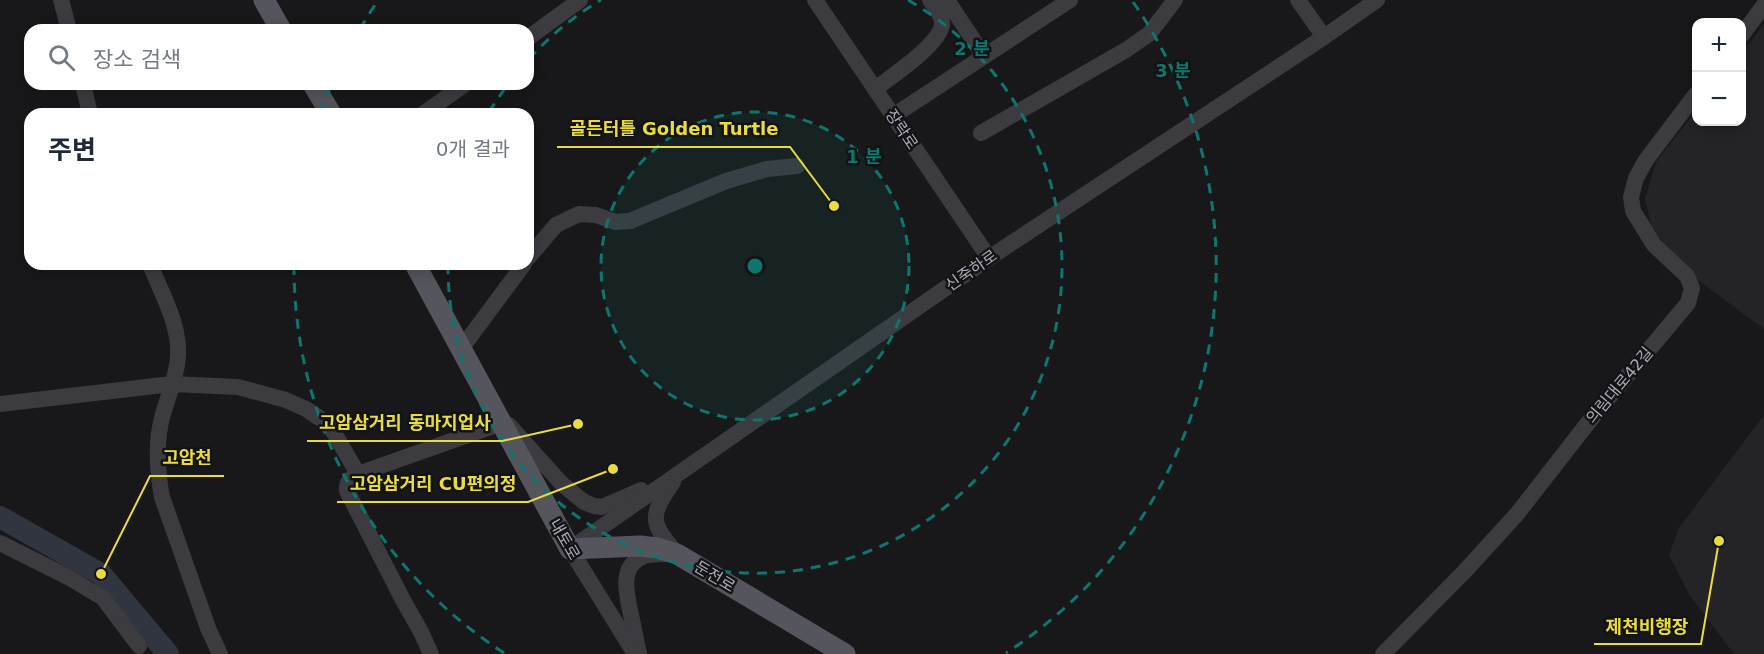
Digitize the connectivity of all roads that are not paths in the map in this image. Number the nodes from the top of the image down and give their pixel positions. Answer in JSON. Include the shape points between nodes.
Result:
{"nodes":[{"id":1,"x":61,"y":0,"type":"edge"},
{"id":2,"x":264,"y":0,"type":"edge"},
{"id":3,"x":580,"y":0,"type":"edge"},
{"id":4,"x":815,"y":0,"type":"edge"},
{"id":5,"x":930,"y":0,"type":"edge"},
{"id":6,"x":947,"y":0,"type":"edge"},
{"id":7,"x":1175,"y":0,"type":"edge"},
{"id":8,"x":1298,"y":0,"type":"edge"},
{"id":9,"x":1377,"y":0,"type":"edge"},
{"id":10,"x":1062,"y":2,"type":"edge"},
{"id":11,"x":1764,"y":5,"type":"edge"},
{"id":12,"x":67,"y":24,"type":"edge"},
{"id":13,"x":278,"y":24,"type":"edge"},
{"id":14,"x":1746,"y":30,"type":"edge"},
{"id":15,"x":534,"y":34,"type":"edge"},
{"id":16,"x":1324,"y":37,"type":"junction"},
{"id":17,"x":984,"y":56,"type":"junction"},
{"id":18,"x":875,"y":89,"type":"junction"},
{"id":19,"x":84,"y":90,"type":"edge"},
{"id":20,"x":317,"y":90,"type":"edge"},
{"id":21,"x":457,"y":90,"type":"edge"},
{"id":22,"x":1692,"y":99,"type":"edge"},
{"id":23,"x":89,"y":108,"type":"edge"},
{"id":24,"x":327,"y":108,"type":"edge"},
{"id":25,"x":431,"y":108,"type":"edge"},
{"id":26,"x":893,"y":116,"type":"junction"},
{"id":27,"x":981,"y":133,"type":"dead end"},
{"id":28,"x":797,"y":166,"type":"dead end"},
{"id":29,"x":534,"y":251,"type":"edge"},
{"id":30,"x":988,"y":258,"type":"junction"},
{"id":31,"x":152,"y":270,"type":"edge"},
{"id":32,"x":418,"y":270,"type":"edge"},
{"id":33,"x":520,"y":270,"type":"edge"},
{"id":34,"x":461,"y":350,"type":"junction"},
{"id":35,"x":172,"y":384,"type":"junction"},
{"id":36,"x":0,"y":404,"type":"edge"},
{"id":37,"x":497,"y":416,"type":"junction"},
{"id":38,"x":679,"y":473,"type":"junction"},
{"id":39,"x":358,"y":474,"type":"junction"},
{"id":40,"x":0,"y":543,"type":"edge"},
{"id":41,"x":570,"y":549,"type":"junction"},
{"id":42,"x":677,"y":554,"type":"junction"},
{"id":43,"x":140,"y":646,"type":"dead end"},
{"id":44,"x":220,"y":654,"type":"edge"},
{"id":45,"x":431,"y":654,"type":"edge"},
{"id":46,"x":637,"y":654,"type":"edge"},
{"id":47,"x":845,"y":654,"type":"edge"},
{"id":48,"x":1383,"y":654,"type":"edge"}],
"edges":[{"from":1,"to":12,"type":"street"},
{"from":2,"to":13,"type":"main road"},
{"from":3,"to":15,"type":"street"},
{"from":4,"to":18,"type":"street","name":"장락로"},
{"from":5,"to":18,"type":"street","via":[[941,16],[942,26],[924,51]]},
{"from":6,"to":17,"type":"street"},
{"from":7,"to":27,"type":"street","via":[[1149,34]]},
{"from":8,"to":16,"type":"street"},
{"from":9,"to":16,"type":"street","name":"신죽하로"},
{"from":10,"to":17,"type":"street"},
{"from":11,"to":14,"type":"street"},
{"from":16,"to":30,"type":"street","name":"신죽하로"},
{"from":17,"to":26,"type":"street"},
{"from":18,"to":26,"type":"street","name":"장락로"},
{"from":19,"to":23,"type":"street"},
{"from":20,"to":24,"type":"main road"},
{"from":21,"to":25,"type":"street"},
{"from":22,"to":48,"type":"street","name":"의림대로42길","via":[[1646,160],[1631,197],[1633,211],[1654,245],[1687,276],[1692,288],[1688,303],[1517,514]]},
{"from":26,"to":30,"type":"street","name":"장락로"},
{"from":28,"to":29,"type":"street","via":[[767,169],[726,181],[630,221],[615,222],[579,214],[556,225]]},
{"from":30,"to":38,"type":"street","name":"신죽하로"},
{"from":31,"to":35,"type":"street","via":[[176,332],[178,357]]},
{"from":32,"to":34,"type":"main road","name":"내토로"},
{"from":33,"to":34,"type":"street"},
{"from":34,"to":37,"type":"main road","name":"내토로"},
{"from":35,"to":36,"type":"street"},
{"from":35,"to":39,"type":"street","via":[[238,387],[306,409],[333,431]]},
{"from":35,"to":44,"type":"street","via":[[162,415],[158,475],[162,497]]},
{"from":37,"to":38,"type":"street","via":[[562,484],[594,506],[611,504]]},
{"from":37,"to":39,"type":"street"},
{"from":37,"to":41,"type":"main road","name":"내토로"},
{"from":38,"to":41,"type":"street","name":"신죽하로"},
{"from":38,"to":42,"type":"street","via":[[661,500],[656,519],[661,535]]},
{"from":39,"to":45,"type":"street","via":[[349,479],[347,491]]},
{"from":40,"to":43,"type":"street","via":[[103,598]]},
{"from":41,"to":42,"type":"main road","name":"둔전로","via":[[640,546]]},
{"from":41,"to":46,"type":"street","name":"내토로"},
{"from":42,"to":46,"type":"street","via":[[645,556],[627,574]]},
{"from":42,"to":47,"type":"main road","name":"둔전로"}]}
